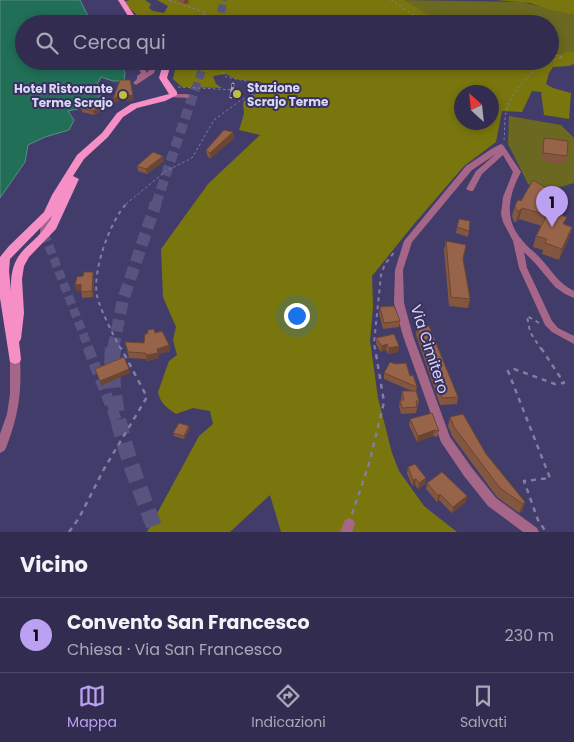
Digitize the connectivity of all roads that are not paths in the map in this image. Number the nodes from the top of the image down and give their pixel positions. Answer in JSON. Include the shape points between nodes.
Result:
{"nodes":[{"id":1,"x":121,"y":0,"type":"edge"},
{"id":2,"x":131,"y":15,"type":"edge"},
{"id":3,"x":143,"y":70,"type":"edge"},
{"id":4,"x":152,"y":70,"type":"edge"},
{"id":5,"x":165,"y":70,"type":"edge"},
{"id":6,"x":138,"y":81,"type":"joint"},
{"id":7,"x":188,"y":93,"type":"road end"},
{"id":8,"x":172,"y":96,"type":"junction"},
{"id":9,"x":95,"y":143,"type":"junction"},
{"id":10,"x":498,"y":148,"type":"junction"},
{"id":11,"x":470,"y":190,"type":"dead end"},
{"id":12,"x":49,"y":213,"type":"junction"},
{"id":13,"x":44,"y":233,"type":"tunnel mouth"},
{"id":14,"x":517,"y":241,"type":"junction"},
{"id":15,"x":574,"y":295,"type":"edge"},
{"id":16,"x":574,"y":340,"type":"edge"},
{"id":17,"x":15,"y":359,"type":"junction"},
{"id":18,"x":0,"y":448,"type":"edge"},
{"id":19,"x":533,"y":532,"type":"edge"}],
"edges":[{"from":1,"to":2,"type":"main road"},
{"from":3,"to":6,"type":"street"},
{"from":4,"to":6,"type":"street"},
{"from":5,"to":8,"type":"main road","via":[[162,78],[174,92]]},
{"from":7,"to":8,"type":"street"},
{"from":8,"to":9,"type":"main road","via":[[125,110]]},
{"from":9,"to":12,"type":"main road","via":[[76,163]]},
{"from":9,"to":17,"type":"main road","via":[[76,174],[51,229],[24,255],[18,266]]},
{"from":10,"to":11,"type":"street","via":[[500,154],[479,173]]},
{"from":10,"to":14,"type":"street","via":[[518,172],[510,183],[504,206],[505,217]]},
{"from":10,"to":19,"type":"street","name":"Via Cimitero","via":[[469,168],[408,242],[399,270],[399,303],[445,439],[492,502]]},
{"from":12,"to":13,"type":"street"},
{"from":12,"to":17,"type":"main road","via":[[13,248],[3,265],[6,312]]},
{"from":14,"to":15,"type":"street","via":[[556,284]]},
{"from":14,"to":16,"type":"street","via":[[523,268],[551,326]]},
{"from":17,"to":18,"type":"street","via":[[16,398]]}]}
